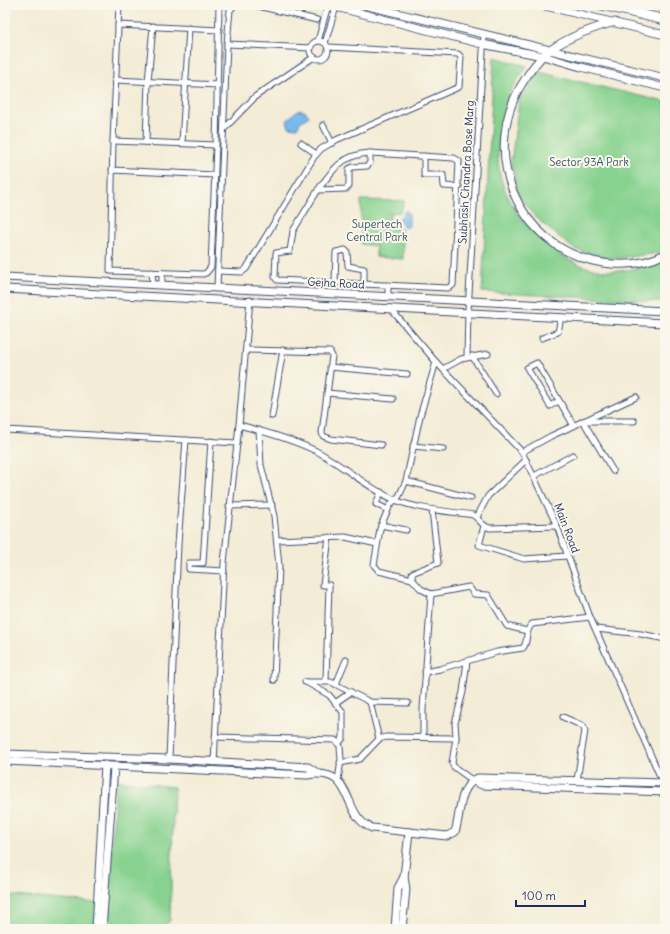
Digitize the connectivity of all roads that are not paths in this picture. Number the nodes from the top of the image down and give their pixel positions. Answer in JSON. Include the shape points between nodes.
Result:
{"nodes":[{"id":1,"x":119,"y":5,"type":"edge"},
{"id":2,"x":219,"y":5,"type":"edge"},
{"id":3,"x":235,"y":5,"type":"edge"},
{"id":4,"x":244,"y":5,"type":"edge"},
{"id":5,"x":254,"y":5,"type":"edge"},
{"id":6,"x":328,"y":5,"type":"edge"},
{"id":7,"x":364,"y":5,"type":"edge"},
{"id":8,"x":541,"y":5,"type":"edge"},
{"id":9,"x":602,"y":5,"type":"edge"},
{"id":10,"x":657,"y":5,"type":"edge"},
{"id":11,"x":336,"y":7,"type":"junction"},
{"id":12,"x":665,"y":7,"type":"edge"},
{"id":13,"x":317,"y":20,"type":"dead end"},
{"id":14,"x":665,"y":20,"type":"edge"},
{"id":15,"x":615,"y":22,"type":"junction"},
{"id":16,"x":322,"y":24,"type":"junction"},
{"id":17,"x":118,"y":25,"type":"junction"},
{"id":18,"x":152,"y":26,"type":"junction"},
{"id":19,"x":330,"y":26,"type":"junction"},
{"id":20,"x":189,"y":28,"type":"junction"},
{"id":21,"x":219,"y":30,"type":"junction"},
{"id":22,"x":484,"y":34,"type":"junction"},
{"id":23,"x":665,"y":35,"type":"edge"},
{"id":24,"x":318,"y":41,"type":"junction"},
{"id":25,"x":227,"y":44,"type":"junction"},
{"id":26,"x":482,"y":44,"type":"junction"},
{"id":27,"x":327,"y":45,"type":"junction"},
{"id":28,"x":311,"y":48,"type":"junction"},
{"id":29,"x":552,"y":50,"type":"junction"},
{"id":30,"x":543,"y":56,"type":"junction"},
{"id":31,"x":314,"y":57,"type":"junction"},
{"id":32,"x":665,"y":78,"type":"edge"},
{"id":33,"x":115,"y":80,"type":"junction"},
{"id":34,"x":148,"y":81,"type":"junction"},
{"id":35,"x":185,"y":84,"type":"junction"},
{"id":36,"x":218,"y":85,"type":"junction"},
{"id":37,"x":665,"y":88,"type":"edge"},
{"id":38,"x":322,"y":125,"type":"dead end"},
{"id":39,"x":224,"y":129,"type":"junction"},
{"id":40,"x":113,"y":141,"type":"junction"},
{"id":41,"x":146,"y":142,"type":"junction"},
{"id":42,"x":182,"y":143,"type":"junction"},
{"id":43,"x":301,"y":143,"type":"dead end"},
{"id":44,"x":332,"y":143,"type":"junction"},
{"id":45,"x":216,"y":145,"type":"junction"},
{"id":46,"x":370,"y":153,"type":"junction"},
{"id":47,"x":316,"y":154,"type":"junction"},
{"id":48,"x":424,"y":156,"type":"junction"},
{"id":49,"x":112,"y":170,"type":"junction"},
{"id":50,"x":215,"y":175,"type":"junction"},
{"id":51,"x":459,"y":187,"type":"junction"},
{"id":52,"x":318,"y":190,"type":"junction"},
{"id":53,"x":458,"y":221,"type":"junction"},
{"id":54,"x":473,"y":221,"type":"junction"},
{"id":55,"x":665,"y":254,"type":"edge"},
{"id":56,"x":218,"y":271,"type":"junction"},
{"id":57,"x":152,"y":272,"type":"junction"},
{"id":58,"x":162,"y":273,"type":"junction"},
{"id":59,"x":5,"y":277,"type":"edge"},
{"id":60,"x":335,"y":282,"type":"junction"},
{"id":61,"x":153,"y":284,"type":"junction"},
{"id":62,"x":364,"y":284,"type":"junction"},
{"id":63,"x":162,"y":285,"type":"junction"},
{"id":64,"x":388,"y":285,"type":"junction"},
{"id":65,"x":217,"y":288,"type":"junction"},
{"id":66,"x":5,"y":289,"type":"edge"},
{"id":67,"x":388,"y":297,"type":"junction"},
{"id":68,"x":250,"y":300,"type":"junction"},
{"id":69,"x":469,"y":301,"type":"junction"},
{"id":70,"x":390,"y":308,"type":"junction"},
{"id":71,"x":468,"y":311,"type":"junction"},
{"id":72,"x":665,"y":311,"type":"edge"},
{"id":73,"x":561,"y":317,"type":"junction"},
{"id":74,"x":665,"y":323,"type":"edge"},
{"id":75,"x":542,"y":338,"type":"dead end"},
{"id":76,"x":246,"y":350,"type":"junction"},
{"id":77,"x":283,"y":350,"type":"junction"},
{"id":78,"x":488,"y":354,"type":"dead end"},
{"id":79,"x":470,"y":357,"type":"junction"},
{"id":80,"x":436,"y":362,"type":"junction"},
{"id":81,"x":330,"y":367,"type":"junction"},
{"id":82,"x":443,"y":369,"type":"junction"},
{"id":83,"x":407,"y":374,"type":"dead end"},
{"id":84,"x":327,"y":393,"type":"junction"},
{"id":85,"x":496,"y":394,"type":"dead end"},
{"id":86,"x":636,"y":397,"type":"dead end"},
{"id":87,"x":393,"y":399,"type":"dead end"},
{"id":88,"x":559,"y":401,"type":"junction"},
{"id":89,"x":272,"y":416,"type":"dead end"},
{"id":90,"x":583,"y":421,"type":"junction"},
{"id":91,"x":634,"y":421,"type":"dead end"},
{"id":92,"x":239,"y":425,"type":"junction"},
{"id":93,"x":574,"y":426,"type":"junction"},
{"id":94,"x":5,"y":430,"type":"edge"},
{"id":95,"x":259,"y":430,"type":"junction"},
{"id":96,"x":186,"y":440,"type":"junction"},
{"id":97,"x":211,"y":441,"type":"junction"},
{"id":98,"x":237,"y":442,"type":"junction"},
{"id":99,"x":381,"y":446,"type":"dead end"},
{"id":100,"x":413,"y":446,"type":"junction"},
{"id":101,"x":442,"y":449,"type":"dead end"},
{"id":102,"x":522,"y":452,"type":"junction"},
{"id":103,"x":573,"y":454,"type":"dead end"},
{"id":104,"x":526,"y":460,"type":"junction"},
{"id":105,"x":613,"y":471,"type":"dead end"},
{"id":106,"x":534,"y":476,"type":"junction"},
{"id":107,"x":406,"y":482,"type":"junction"},
{"id":108,"x":381,"y":492,"type":"junction"},
{"id":109,"x":471,"y":498,"type":"dead end"},
{"id":110,"x":396,"y":500,"type":"junction"},
{"id":111,"x":272,"y":505,"type":"junction"},
{"id":112,"x":229,"y":506,"type":"junction"},
{"id":113,"x":388,"y":510,"type":"junction"},
{"id":114,"x":432,"y":510,"type":"junction"},
{"id":115,"x":477,"y":517,"type":"junction"},
{"id":116,"x":381,"y":525,"type":"junction"},
{"id":117,"x":484,"y":526,"type":"junction"},
{"id":118,"x":557,"y":526,"type":"junction"},
{"id":119,"x":406,"y":530,"type":"dead end"},
{"id":120,"x":329,"y":537,"type":"junction"},
{"id":121,"x":277,"y":540,"type":"junction"},
{"id":122,"x":377,"y":544,"type":"junction"},
{"id":123,"x":567,"y":556,"type":"junction"},
{"id":124,"x":224,"y":571,"type":"junction"},
{"id":125,"x":412,"y":579,"type":"junction"},
{"id":126,"x":431,"y":594,"type":"junction"},
{"id":127,"x":590,"y":617,"type":"junction"},
{"id":128,"x":596,"y":628,"type":"junction"},
{"id":129,"x":527,"y":631,"type":"junction"},
{"id":130,"x":665,"y":639,"type":"edge"},
{"id":131,"x":346,"y":660,"type":"dead end"},
{"id":132,"x":468,"y":661,"type":"junction"},
{"id":133,"x":425,"y":672,"type":"junction"},
{"id":134,"x":274,"y":680,"type":"dead end"},
{"id":135,"x":326,"y":681,"type":"junction"},
{"id":136,"x":336,"y":684,"type":"junction"},
{"id":137,"x":351,"y":692,"type":"junction"},
{"id":138,"x":370,"y":702,"type":"junction"},
{"id":139,"x":335,"y":703,"type":"junction"},
{"id":140,"x":408,"y":703,"type":"dead end"},
{"id":141,"x":563,"y":717,"type":"dead end"},
{"id":142,"x":215,"y":737,"type":"junction"},
{"id":143,"x":423,"y":737,"type":"junction"},
{"id":144,"x":456,"y":738,"type":"junction"},
{"id":145,"x":379,"y":739,"type":"junction"},
{"id":146,"x":339,"y":743,"type":"junction"},
{"id":147,"x":5,"y":754,"type":"edge"},
{"id":148,"x":157,"y":759,"type":"junction"},
{"id":149,"x":170,"y":759,"type":"junction"},
{"id":150,"x":5,"y":761,"type":"edge"},
{"id":151,"x":214,"y":763,"type":"junction"},
{"id":152,"x":340,"y":763,"type":"junction"},
{"id":153,"x":105,"y":765,"type":"junction"},
{"id":154,"x":114,"y":766,"type":"junction"},
{"id":155,"x":205,"y":766,"type":"junction"},
{"id":156,"x":157,"y":767,"type":"junction"},
{"id":157,"x":317,"y":773,"type":"junction"},
{"id":158,"x":338,"y":780,"type":"junction"},
{"id":159,"x":472,"y":780,"type":"junction"},
{"id":160,"x":577,"y":780,"type":"junction"},
{"id":161,"x":664,"y":783,"type":"edge"},
{"id":162,"x":665,"y":792,"type":"edge"},
{"id":163,"x":409,"y":832,"type":"junction"},
{"id":164,"x":400,"y":903,"type":"junction"},
{"id":165,"x":96,"y":929,"type":"edge"},
{"id":166,"x":102,"y":929,"type":"edge"},
{"id":167,"x":395,"y":929,"type":"edge"},
{"id":168,"x":402,"y":929,"type":"edge"}],
"edges":[{"from":1,"to":17,"type":"street"},
{"from":2,"to":21,"type":"street"},
{"from":3,"to":25,"type":"street","via":[[230,10]]},
{"from":4,"to":5,"type":"street"},
{"from":5,"to":13,"type":"street"},
{"from":6,"to":11,"type":"street"},
{"from":6,"to":16,"type":"street"},
{"from":7,"to":22,"type":"street"},
{"from":8,"to":15,"type":"street"},
{"from":9,"to":14,"type":"highway"},
{"from":10,"to":12,"type":"highway"},
{"from":11,"to":19,"type":"street"},
{"from":11,"to":26,"type":"street"},
{"from":15,"to":23,"type":"street"},
{"from":15,"to":29,"type":"street","via":[[584,31]]},
{"from":16,"to":19,"type":"street"},
{"from":16,"to":24,"type":"street"},
{"from":17,"to":18,"type":"street"},
{"from":17,"to":33,"type":"street"},
{"from":18,"to":20,"type":"street"},
{"from":18,"to":34,"type":"street"},
{"from":19,"to":27,"type":"street"},
{"from":20,"to":21,"type":"street"},
{"from":20,"to":35,"type":"street"},
{"from":21,"to":36,"type":"street"},
{"from":22,"to":26,"type":"street","name":"Subhash Chandra Bose Marg"},
{"from":22,"to":29,"type":"street"},
{"from":24,"to":27,"type":"street"},
{"from":24,"to":28,"type":"street","via":[[313,43]]},
{"from":25,"to":28,"type":"street"},
{"from":25,"to":39,"type":"street"},
{"from":26,"to":30,"type":"street"},
{"from":26,"to":54,"type":"street","name":"Subhash Chandra Bose Marg"},
{"from":27,"to":31,"type":"street","via":[[328,52],[324,58]]},
{"from":27,"to":44,"type":"street","via":[[458,54],[461,57],[460,84],[457,89]]},
{"from":28,"to":31,"type":"street"},
{"from":29,"to":30,"type":"street"},
{"from":29,"to":32,"type":"street"},
{"from":30,"to":37,"type":"street"},
{"from":30,"to":55,"type":"street","via":[[520,86],[512,102],[506,125],[504,155],[508,180],[524,214],[537,231],[555,245],[572,255],[591,261],[614,265],[636,264]]},
{"from":31,"to":39,"type":"street","via":[[256,96]]},
{"from":33,"to":34,"type":"street"},
{"from":33,"to":40,"type":"street"},
{"from":34,"to":35,"type":"street"},
{"from":34,"to":41,"type":"street"},
{"from":35,"to":36,"type":"street"},
{"from":35,"to":42,"type":"street"},
{"from":36,"to":45,"type":"street"},
{"from":38,"to":44,"type":"street"},
{"from":39,"to":56,"type":"street"},
{"from":40,"to":41,"type":"street"},
{"from":40,"to":49,"type":"street"},
{"from":41,"to":42,"type":"street"},
{"from":42,"to":45,"type":"street"},
{"from":43,"to":47,"type":"street"},
{"from":44,"to":47,"type":"street"},
{"from":45,"to":50,"type":"street"},
{"from":46,"to":48,"type":"street"},
{"from":46,"to":52,"type":"street","via":[[357,155],[337,165]]},
{"from":46,"to":52,"type":"street","via":[[370,163],[367,166],[349,169],[349,186],[346,189]]},
{"from":47,"to":56,"type":"street","via":[[246,269],[242,272]]},
{"from":48,"to":51,"type":"street","via":[[457,159],[460,165]]},
{"from":48,"to":51,"type":"street","via":[[424,175],[443,175],[444,186]]},
{"from":49,"to":50,"type":"street"},
{"from":49,"to":57,"type":"street","via":[[110,272]]},
{"from":50,"to":58,"type":"street","via":[[210,269],[203,274]]},
{"from":51,"to":53,"type":"street"},
{"from":52,"to":60,"type":"street","via":[[293,231],[290,251],[276,253],[275,277],[277,280]]},
{"from":53,"to":54,"type":"street"},
{"from":53,"to":64,"type":"street","via":[[452,287]]},
{"from":54,"to":69,"type":"street","name":"Subhash Chandra Bose Marg"},
{"from":56,"to":65,"type":"street"},
{"from":57,"to":58,"type":"street"},
{"from":57,"to":61,"type":"street"},
{"from":58,"to":63,"type":"street"},
{"from":59,"to":61,"type":"street","name":"Gejha Road"},
{"from":60,"to":62,"type":"street"},
{"from":60,"to":62,"type":"street","via":[[336,252],[345,250],[348,266],[364,269]]},
{"from":61,"to":63,"type":"street","name":"Gejha Road"},
{"from":62,"to":64,"type":"street"},
{"from":63,"to":65,"type":"street","name":"Gejha Road"},
{"from":64,"to":67,"type":"street"},
{"from":65,"to":67,"type":"street","name":"Gejha Road"},
{"from":66,"to":68,"type":"street","name":"Gejha Road"},
{"from":67,"to":69,"type":"street","name":"Gejha Road"},
{"from":68,"to":70,"type":"street","name":"Gejha Road"},
{"from":68,"to":76,"type":"street"},
{"from":69,"to":71,"type":"street","name":"Subhash Chandra Bose Marg"},
{"from":69,"to":72,"type":"street","name":"Gejha Road"},
{"from":70,"to":71,"type":"street","name":"Gejha Road"},
{"from":70,"to":80,"type":"street","name":"Main Road"},
{"from":71,"to":73,"type":"street","name":"Gejha Road"},
{"from":71,"to":79,"type":"street","name":"Subhash Chandra Bose Marg"},
{"from":73,"to":74,"type":"street","name":"Gejha Road"},
{"from":73,"to":75,"type":"street","via":[[558,332]]},
{"from":76,"to":77,"type":"street"},
{"from":76,"to":92,"type":"street"},
{"from":77,"to":81,"type":"street","via":[[328,351],[332,354]]},
{"from":77,"to":89,"type":"street"},
{"from":78,"to":79,"type":"street"},
{"from":79,"to":82,"type":"street"},
{"from":79,"to":85,"type":"street"},
{"from":80,"to":82,"type":"street","name":"Main Road"},
{"from":80,"to":100,"type":"street"},
{"from":81,"to":83,"type":"street"},
{"from":81,"to":84,"type":"street"},
{"from":82,"to":102,"type":"street","name":"Main Road"},
{"from":84,"to":87,"type":"street"},
{"from":84,"to":99,"type":"street","via":[[323,436]]},
{"from":86,"to":90,"type":"street"},
{"from":88,"to":88,"type":"street","via":[[537,363],[527,368],[550,406]]},
{"from":88,"to":93,"type":"street"},
{"from":90,"to":91,"type":"street"},
{"from":90,"to":93,"type":"street"},
{"from":90,"to":105,"type":"street"},
{"from":92,"to":95,"type":"street"},
{"from":92,"to":98,"type":"street"},
{"from":93,"to":102,"type":"street"},
{"from":94,"to":96,"type":"street"},
{"from":95,"to":108,"type":"street","via":[[315,451]]},
{"from":95,"to":111,"type":"street","via":[[261,465]]},
{"from":96,"to":97,"type":"street"},
{"from":96,"to":149,"type":"street","via":[[178,544]]},
{"from":97,"to":98,"type":"street"},
{"from":97,"to":124,"type":"street","via":[[203,563],[189,563],[189,569]]},
{"from":98,"to":112,"type":"street"},
{"from":100,"to":101,"type":"street"},
{"from":100,"to":107,"type":"street"},
{"from":102,"to":104,"type":"street","name":"Main Road"},
{"from":103,"to":106,"type":"street"},
{"from":104,"to":106,"type":"street","name":"Main Road"},
{"from":104,"to":115,"type":"street","via":[[488,496]]},
{"from":106,"to":118,"type":"street","name":"Main Road"},
{"from":107,"to":109,"type":"street"},
{"from":107,"to":110,"type":"street"},
{"from":108,"to":110,"type":"street"},
{"from":108,"to":113,"type":"street","via":[[376,504]]},
{"from":110,"to":113,"type":"street"},
{"from":110,"to":114,"type":"street"},
{"from":111,"to":112,"type":"street"},
{"from":111,"to":121,"type":"street"},
{"from":112,"to":124,"type":"street"},
{"from":113,"to":116,"type":"street"},
{"from":114,"to":115,"type":"street"},
{"from":114,"to":125,"type":"street","via":[[438,563],[412,573]]},
{"from":115,"to":117,"type":"street"},
{"from":116,"to":119,"type":"street"},
{"from":116,"to":122,"type":"street"},
{"from":117,"to":118,"type":"street"},
{"from":117,"to":123,"type":"street","via":[[479,546],[524,559]]},
{"from":118,"to":123,"type":"street","name":"Main Road"},
{"from":120,"to":121,"type":"street"},
{"from":120,"to":122,"type":"street","via":[[345,537]]},
{"from":120,"to":135,"type":"street","via":[[323,585],[329,585]]},
{"from":121,"to":134,"type":"street","via":[[279,566]]},
{"from":122,"to":125,"type":"street","via":[[375,568]]},
{"from":123,"to":127,"type":"street","name":"Main Road"},
{"from":124,"to":142,"type":"street"},
{"from":125,"to":126,"type":"street","via":[[421,589]]},
{"from":126,"to":129,"type":"street","via":[[469,587],[474,594],[488,595],[507,626]]},
{"from":126,"to":133,"type":"street"},
{"from":127,"to":128,"type":"street","name":"Main Road"},
{"from":127,"to":129,"type":"street","via":[[535,623],[529,626]]},
{"from":128,"to":130,"type":"street"},
{"from":128,"to":161,"type":"street","name":"Main Road"},
{"from":129,"to":132,"type":"street","via":[[526,644],[522,648]]},
{"from":131,"to":136,"type":"street"},
{"from":132,"to":133,"type":"street"},
{"from":132,"to":144,"type":"street","via":[[454,723]]},
{"from":133,"to":143,"type":"street"},
{"from":135,"to":136,"type":"street"},
{"from":135,"to":139,"type":"street","via":[[305,682],[329,695]]},
{"from":136,"to":137,"type":"street"},
{"from":137,"to":138,"type":"street"},
{"from":137,"to":139,"type":"street"},
{"from":138,"to":140,"type":"street"},
{"from":138,"to":145,"type":"street"},
{"from":139,"to":146,"type":"street","via":[[343,712],[343,738]]},
{"from":141,"to":160,"type":"street","via":[[585,728]]},
{"from":142,"to":146,"type":"street","via":[[335,740]]},
{"from":142,"to":151,"type":"street"},
{"from":143,"to":144,"type":"street"},
{"from":143,"to":145,"type":"street","via":[[392,736]]},
{"from":144,"to":159,"type":"street","via":[[452,765]]},
{"from":145,"to":152,"type":"street","via":[[360,759]]},
{"from":146,"to":152,"type":"street"},
{"from":147,"to":148,"type":"street"},
{"from":148,"to":149,"type":"street"},
{"from":148,"to":156,"type":"street"},
{"from":149,"to":155,"type":"street"},
{"from":150,"to":153,"type":"street"},
{"from":151,"to":155,"type":"street"},
{"from":151,"to":157,"type":"street","via":[[308,767]]},
{"from":152,"to":158,"type":"street"},
{"from":153,"to":154,"type":"street"},
{"from":153,"to":165,"type":"street"},
{"from":154,"to":156,"type":"street"},
{"from":154,"to":166,"type":"street"},
{"from":155,"to":156,"type":"street"},
{"from":155,"to":157,"type":"street","via":[[307,775]]},
{"from":157,"to":158,"type":"street","via":[[327,774]]},
{"from":158,"to":163,"type":"street","via":[[357,818],[364,825]]},
{"from":159,"to":160,"type":"street","via":[[483,776]]},
{"from":159,"to":162,"type":"street","via":[[482,785]]},
{"from":159,"to":163,"type":"street","via":[[463,796],[456,828],[452,834],[446,836]]},
{"from":160,"to":161,"type":"street"},
{"from":161,"to":162,"type":"street","name":"Main Road"},
{"from":163,"to":164,"type":"street","via":[[404,877],[398,888]]},
{"from":164,"to":167,"type":"street"},
{"from":164,"to":168,"type":"street"}]}
